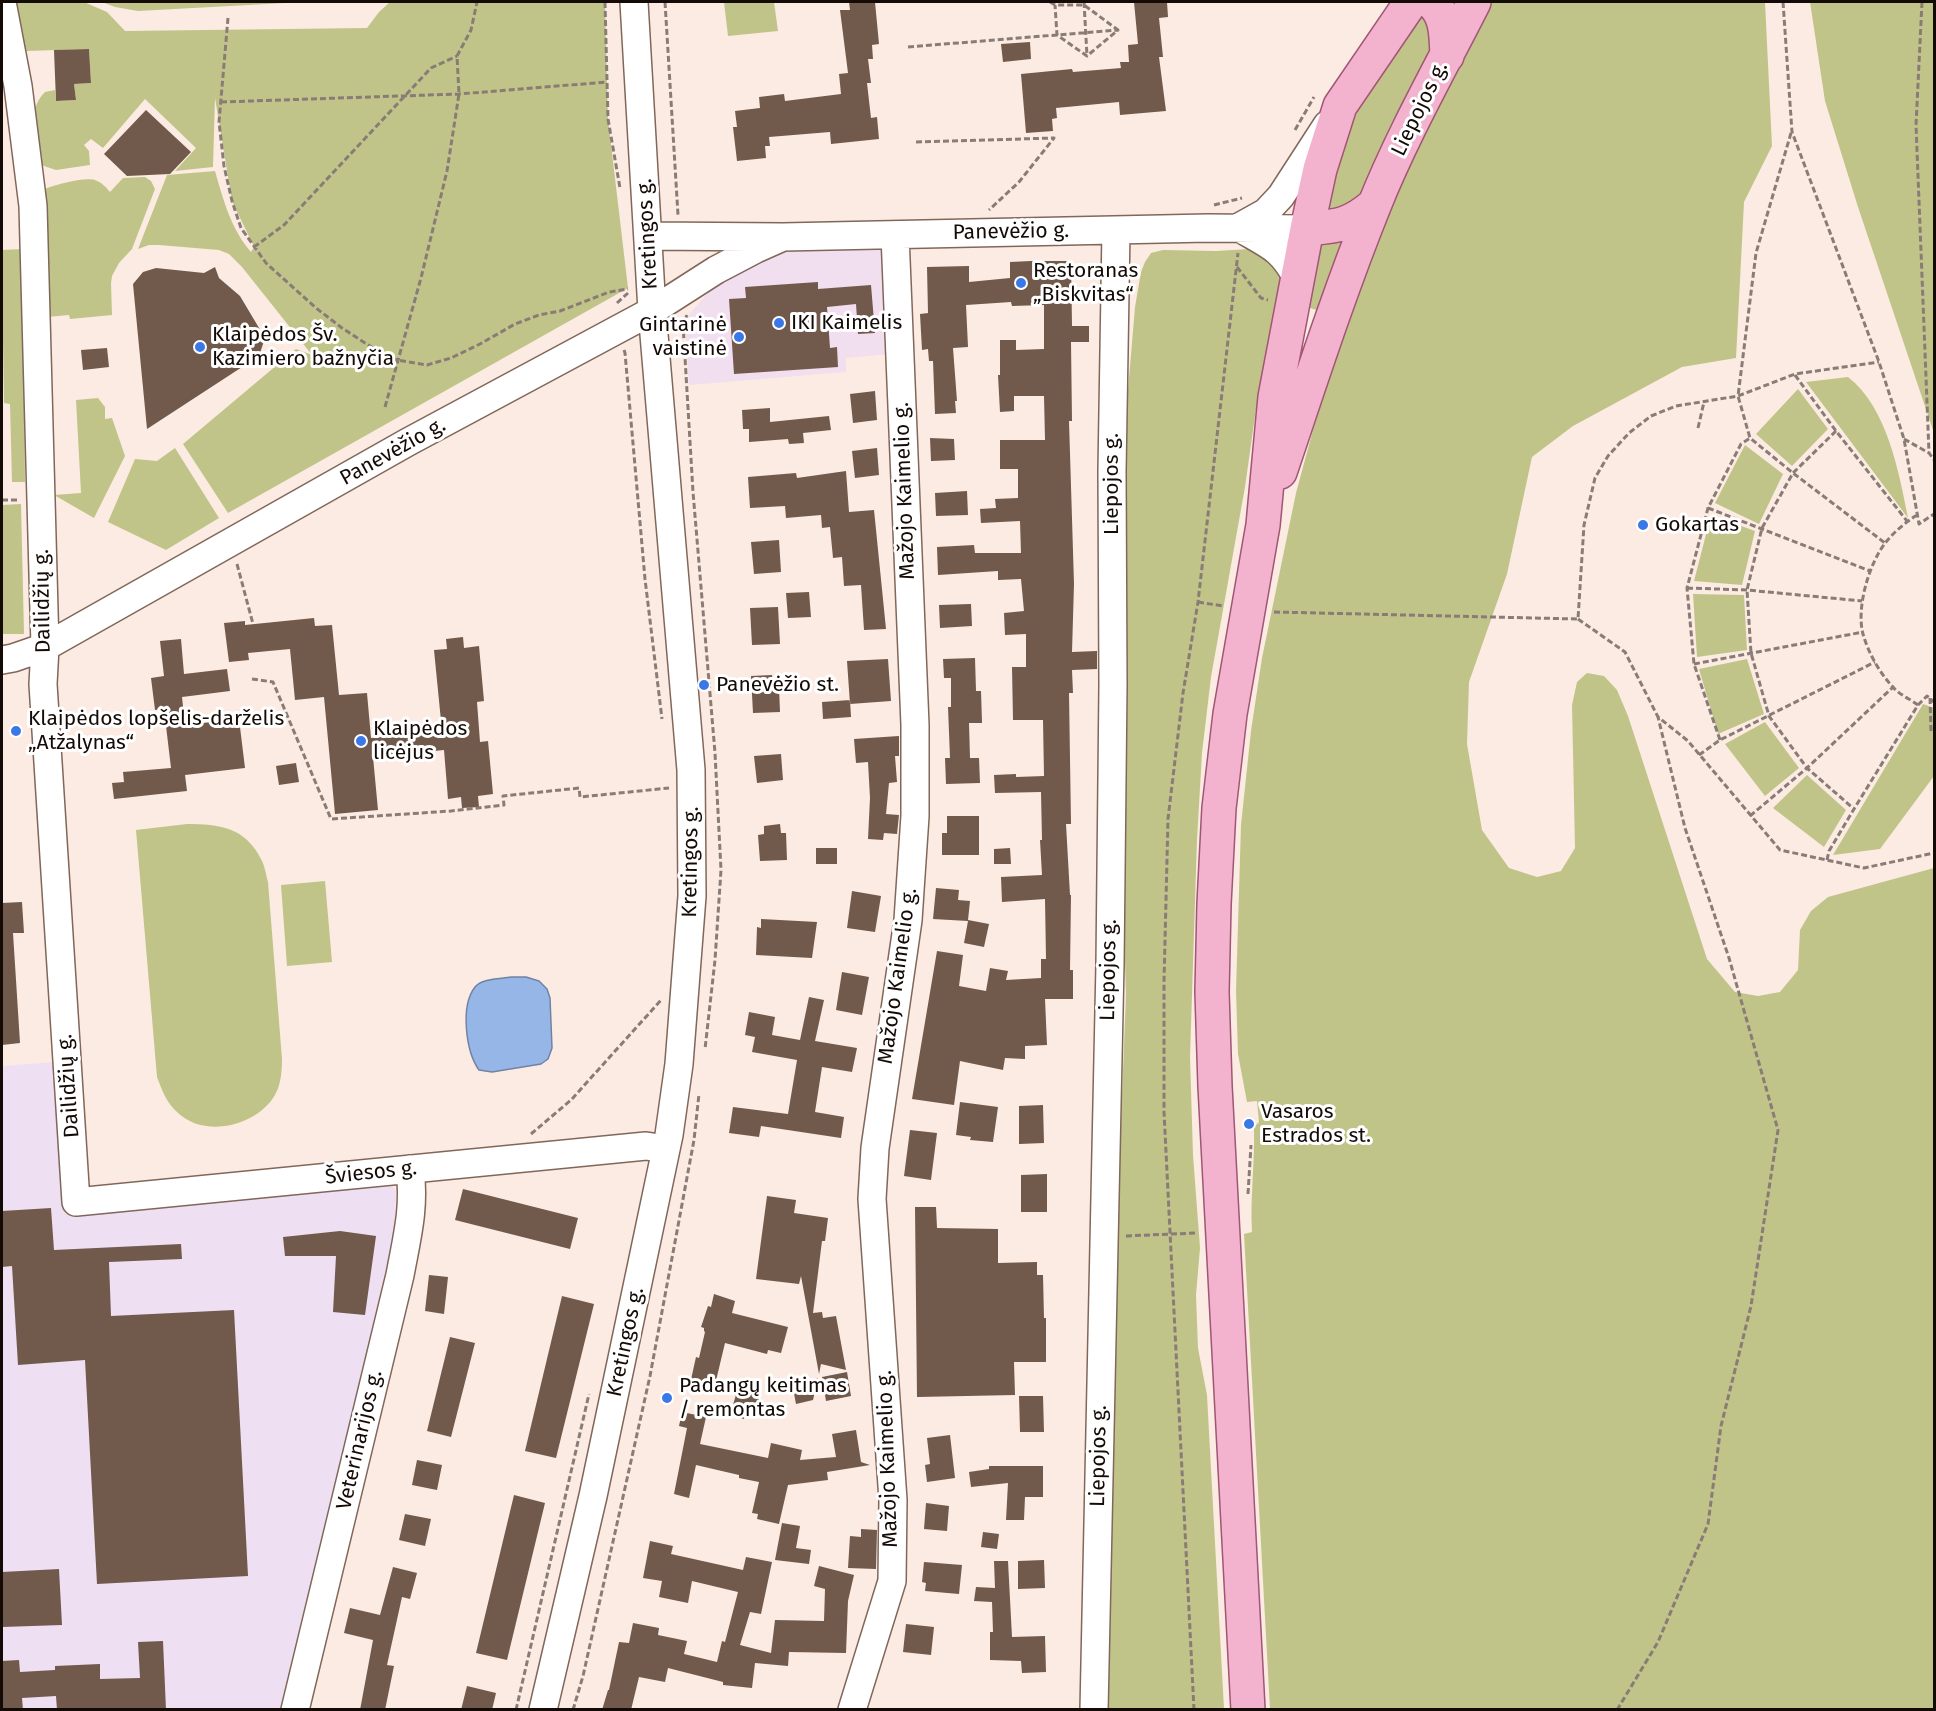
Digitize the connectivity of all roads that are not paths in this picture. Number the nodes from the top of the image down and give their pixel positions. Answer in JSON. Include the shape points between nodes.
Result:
{"nodes":[{"id":1,"x":2,"y":2,"type":"edge"},
{"id":2,"x":634,"y":2,"type":"edge"},
{"id":3,"x":1411,"y":2,"type":"edge"},
{"id":4,"x":1431,"y":2,"type":"edge"},
{"id":5,"x":1474,"y":2,"type":"edge"},
{"id":6,"x":1447,"y":56,"type":"junction"},
{"id":7,"x":1340,"y":106,"type":"junction"},
{"id":8,"x":1374,"y":205,"type":"junction"},
{"id":9,"x":1239,"y":228,"type":"junction"},
{"id":10,"x":1306,"y":229,"type":"junction"},
{"id":11,"x":1116,"y":230,"type":"junction"},
{"id":12,"x":895,"y":235,"type":"junction"},
{"id":13,"x":648,"y":236,"type":"junction"},
{"id":14,"x":783,"y":237,"type":"junction"},
{"id":15,"x":1297,"y":278,"type":"junction"},
{"id":16,"x":652,"y":311,"type":"junction"},
{"id":17,"x":1287,"y":332,"type":"junction"},
{"id":18,"x":1324,"y":343,"type":"junction"},
{"id":19,"x":1263,"y":525,"type":"junction"},
{"id":20,"x":45,"y":647,"type":"junction"},
{"id":21,"x":2,"y":660,"type":"edge"},
{"id":22,"x":666,"y":1149,"type":"junction"},
{"id":23,"x":410,"y":1169,"type":"junction"},
{"id":24,"x":76,"y":1202,"type":"joint"},
{"id":25,"x":295,"y":1710,"type":"edge"},
{"id":26,"x":543,"y":1710,"type":"edge"},
{"id":27,"x":852,"y":1710,"type":"edge"},
{"id":28,"x":1094,"y":1710,"type":"edge"},
{"id":29,"x":1248,"y":1710,"type":"edge"}],
"edges":[{"from":1,"to":20,"type":"street","name":"Dailidžių g.","via":[[18,86],[33,206]]},
{"from":2,"to":13,"type":"street","name":"Kretingos g."},
{"from":3,"to":7,"type":"main road","name":"Liepojos g."},
{"from":4,"to":6,"type":"main road","via":[[1446,27]]},
{"from":5,"to":6,"type":"main road","name":"Liepojos g."},
{"from":6,"to":8,"type":"main road","name":"Liepojos g."},
{"from":7,"to":9,"type":"street","name":"Panevėžio g.","via":[[1281,196],[1266,212]]},
{"from":7,"to":10,"type":"main road","name":"Liepojos g."},
{"from":8,"to":10,"type":"main road","via":[[1358,218],[1336,227]]},
{"from":8,"to":18,"type":"main road","name":"Liepojos g."},
{"from":9,"to":10,"type":"street","name":"Panevėžio g."},
{"from":9,"to":11,"type":"street","name":"Panevėžio g."},
{"from":9,"to":15,"type":"street","name":"Panevėžio g.","via":[[1275,248]]},
{"from":10,"to":15,"type":"main road","name":"Liepojos g."},
{"from":11,"to":12,"type":"street","name":"Panevėžio g."},
{"from":11,"to":28,"type":"street","name":"Liepojos g.","via":[[1110,964]]},
{"from":12,"to":14,"type":"street","name":"Panevėžio g."},
{"from":12,"to":27,"type":"street","name":"Mažojo Kaimelio g.","via":[[915,725],[915,816],[908,920],[875,1148],[872,1199],[893,1500],[892,1581]]},
{"from":13,"to":14,"type":"street","name":"Panevėžio g."},
{"from":13,"to":16,"type":"street","name":"Kretingos g."},
{"from":14,"to":16,"type":"street","name":"Panevėžio g.","via":[[716,270]]},
{"from":15,"to":17,"type":"main road","name":"Liepojos g."},
{"from":16,"to":20,"type":"street","name":"Panevėžio g.","via":[[408,442]]},
{"from":16,"to":22,"type":"street","name":"Kretingos g.","via":[[692,806],[688,955]]},
{"from":17,"to":18,"type":"main road"},
{"from":17,"to":19,"type":"main road","name":"Liepojos g.","via":[[1275,397]]},
{"from":18,"to":19,"type":"main road","name":"Liepojos g."},
{"from":19,"to":29,"type":"main road","name":"Liepojos g.","via":[[1230,714],[1219,808],[1212,992]]},
{"from":20,"to":21,"type":"street","name":"Panevėžio g."},
{"from":20,"to":24,"type":"street","name":"Dailidžių g.","via":[[43,684]]},
{"from":22,"to":23,"type":"street","name":"Šviesos g.","via":[[646,1146]]},
{"from":22,"to":26,"type":"street","name":"Kretingos g.","via":[[593,1497]]},
{"from":23,"to":24,"type":"street","name":"Šviesos g."},
{"from":23,"to":25,"type":"street","name":"Veterinarijos g.","via":[[411,1218],[400,1275]]}]}
